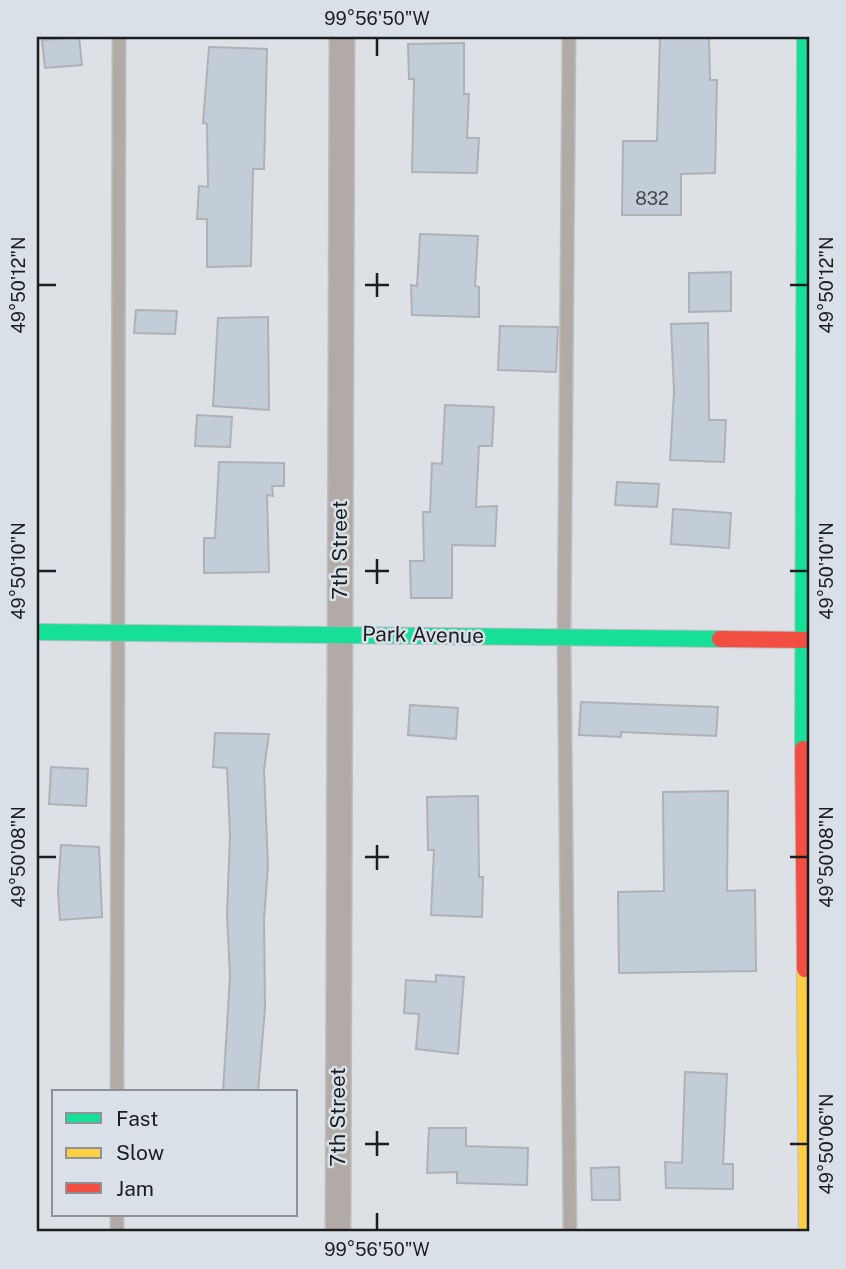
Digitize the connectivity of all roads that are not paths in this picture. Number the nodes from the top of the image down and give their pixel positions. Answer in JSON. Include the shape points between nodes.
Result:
{"nodes":[{"id":1,"x":119,"y":37,"type":"edge"},
{"id":2,"x":342,"y":37,"type":"edge"},
{"id":3,"x":569,"y":37,"type":"edge"},
{"id":4,"x":805,"y":37,"type":"edge"},
{"id":5,"x":37,"y":632,"type":"edge"},
{"id":6,"x":117,"y":632,"type":"junction"},
{"id":7,"x":339,"y":633,"type":"junction"},
{"id":8,"x":564,"y":637,"type":"junction"},
{"id":9,"x":805,"y":640,"type":"edge"},
{"id":10,"x":117,"y":1090,"type":"edge"},
{"id":11,"x":338,"y":1232,"type":"edge"},
{"id":12,"x":570,"y":1232,"type":"edge"},
{"id":13,"x":807,"y":1232,"type":"edge"}],
"edges":[{"from":1,"to":6,"type":"lane"},
{"from":2,"to":7,"type":"street","name":"7th Street"},
{"from":3,"to":8,"type":"lane"},
{"from":4,"to":9,"type":"street"},
{"from":5,"to":6,"type":"street","name":"Park Avenue"},
{"from":6,"to":7,"type":"street","name":"Park Avenue"},
{"from":6,"to":10,"type":"lane"},
{"from":7,"to":8,"type":"street","name":"Park Avenue"},
{"from":7,"to":11,"type":"street","name":"7th Street"},
{"from":8,"to":9,"type":"street","name":"Park Avenue"},
{"from":8,"to":12,"type":"lane"},
{"from":9,"to":13,"type":"street"}]}
